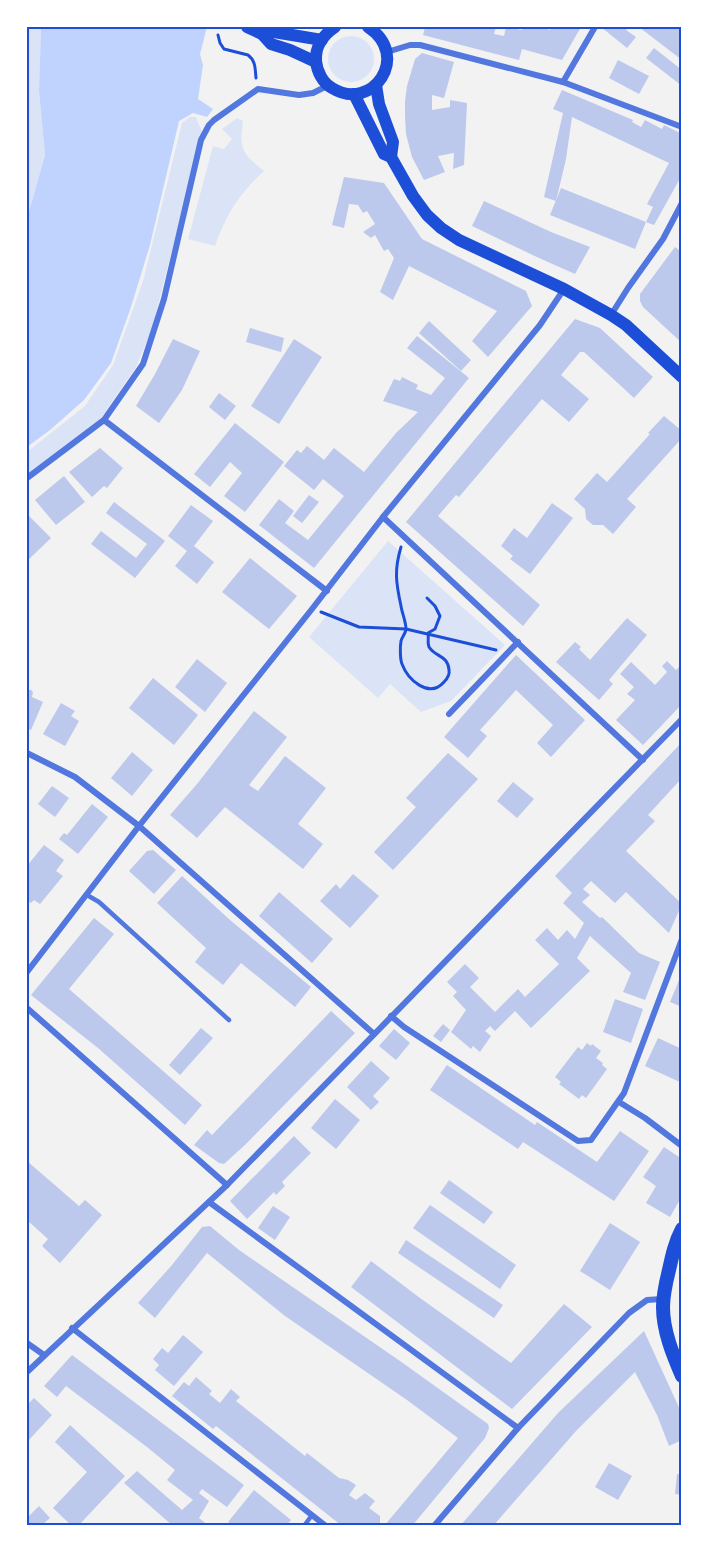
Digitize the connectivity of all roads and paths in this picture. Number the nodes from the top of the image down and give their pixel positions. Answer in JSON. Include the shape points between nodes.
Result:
{"nodes":[{"id":1,"x":247,"y":27,"type":"edge"},
{"id":2,"x":335,"y":27,"type":"edge"},
{"id":3,"x":368,"y":27,"type":"edge"},
{"id":4,"x":595,"y":27,"type":"edge"},
{"id":5,"x":262,"y":34,"type":"junction"},
{"id":6,"x":218,"y":35,"type":"dead end"},
{"id":7,"x":322,"y":40,"type":"junction"},
{"id":8,"x":387,"y":52,"type":"junction"},
{"id":9,"x":316,"y":62,"type":"junction"},
{"id":10,"x":563,"y":82,"type":"junction"},
{"id":11,"x":328,"y":85,"type":"junction"},
{"id":12,"x":376,"y":85,"type":"junction"},
{"id":13,"x":258,"y":89,"type":"junction"},
{"id":14,"x":354,"y":94,"type":"junction"},
{"id":15,"x":682,"y":127,"type":"edge"},
{"id":16,"x":392,"y":157,"type":"junction"},
{"id":17,"x":682,"y":202,"type":"edge"},
{"id":18,"x":564,"y":289,"type":"junction"},
{"id":19,"x":611,"y":315,"type":"junction"},
{"id":20,"x":682,"y":377,"type":"edge"},
{"id":21,"x":104,"y":420,"type":"junction"},
{"id":22,"x":27,"y":478,"type":"edge"},
{"id":23,"x":383,"y":517,"type":"junction"},
{"id":24,"x":405,"y":537,"type":"junction"},
{"id":25,"x":327,"y":591,"type":"junction"},
{"id":26,"x":427,"y":598,"type":"dead end"},
{"id":27,"x":312,"y":609,"type":"junction"},
{"id":28,"x":406,"y":629,"type":"junction"},
{"id":29,"x":428,"y":633,"type":"junction"},
{"id":30,"x":515,"y":640,"type":"junction"},
{"id":31,"x":448,"y":714,"type":"dead end"},
{"id":32,"x":682,"y":719,"type":"edge"},
{"id":33,"x":27,"y":753,"type":"edge"},
{"id":34,"x":643,"y":760,"type":"junction"},
{"id":35,"x":139,"y":826,"type":"junction"},
{"id":36,"x":87,"y":895,"type":"junction"},
{"id":37,"x":682,"y":939,"type":"edge"},
{"id":38,"x":27,"y":972,"type":"edge"},
{"id":39,"x":27,"y":1008,"type":"edge"},
{"id":40,"x":391,"y":1016,"type":"junction"},
{"id":41,"x":229,"y":1020,"type":"dead end"},
{"id":42,"x":374,"y":1034,"type":"junction"},
{"id":43,"x":619,"y":1102,"type":"junction"},
{"id":44,"x":682,"y":1146,"type":"edge"},
{"id":45,"x":227,"y":1185,"type":"junction"},
{"id":46,"x":209,"y":1202,"type":"junction"},
{"id":47,"x":682,"y":1229,"type":"edge"},
{"id":48,"x":663,"y":1299,"type":"junction"},
{"id":49,"x":72,"y":1328,"type":"junction"},
{"id":50,"x":27,"y":1343,"type":"edge"},
{"id":51,"x":44,"y":1355,"type":"junction"},
{"id":52,"x":27,"y":1372,"type":"edge"},
{"id":53,"x":682,"y":1376,"type":"edge"},
{"id":54,"x":518,"y":1428,"type":"junction"},
{"id":55,"x":312,"y":1515,"type":"junction"},
{"id":56,"x":304,"y":1526,"type":"edge"},
{"id":57,"x":326,"y":1526,"type":"edge"},
{"id":58,"x":434,"y":1526,"type":"edge"}],
"edges":[{"from":1,"to":5,"type":"main road"},
{"from":2,"to":7,"type":"main road"},
{"from":3,"to":8,"type":"main road","via":[[379,36]]},
{"from":4,"to":10,"type":"street"},
{"from":5,"to":7,"type":"main road","via":[[274,32]]},
{"from":5,"to":9,"type":"main road","via":[[271,44]]},
{"from":6,"to":13,"type":"path","via":[[224,49],[248,55],[254,61]]},
{"from":7,"to":9,"type":"main road"},
{"from":8,"to":10,"type":"street","via":[[420,45]]},
{"from":8,"to":12,"type":"main road","via":[[386,70]]},
{"from":9,"to":11,"type":"main road"},
{"from":10,"to":15,"type":"street"},
{"from":11,"to":13,"type":"street","via":[[299,95]]},
{"from":11,"to":14,"type":"main road"},
{"from":12,"to":14,"type":"main road"},
{"from":12,"to":16,"type":"main road","via":[[393,142]]},
{"from":13,"to":21,"type":"street","via":[[214,120],[201,140],[164,299],[143,364]]},
{"from":14,"to":16,"type":"main road","via":[[384,153]]},
{"from":16,"to":18,"type":"main road","via":[[413,196],[441,228],[489,256]]},
{"from":17,"to":19,"type":"street","via":[[663,239]]},
{"from":18,"to":19,"type":"main road"},
{"from":18,"to":23,"type":"street","via":[[540,325]]},
{"from":19,"to":20,"type":"main road"},
{"from":21,"to":22,"type":"street"},
{"from":21,"to":25,"type":"street"},
{"from":23,"to":24,"type":"street"},
{"from":23,"to":25,"type":"street"},
{"from":24,"to":28,"type":"path","via":[[396,578]]},
{"from":24,"to":30,"type":"street"},
{"from":25,"to":27,"type":"street"},
{"from":26,"to":29,"type":"path","via":[[440,616],[435,629]]},
{"from":27,"to":28,"type":"path","via":[[359,627]]},
{"from":27,"to":35,"type":"street"},
{"from":28,"to":29,"type":"path"},
{"from":28,"to":29,"type":"path","via":[[401,642],[401,663],[411,679],[431,689],[444,682],[450,668],[430,648]]},
{"from":29,"to":30,"type":"path","via":[[500,651]]},
{"from":30,"to":31,"type":"street"},
{"from":30,"to":34,"type":"street"},
{"from":32,"to":34,"type":"street"},
{"from":33,"to":35,"type":"street","via":[[75,777]]},
{"from":34,"to":40,"type":"street"},
{"from":35,"to":36,"type":"street"},
{"from":35,"to":42,"type":"street"},
{"from":36,"to":38,"type":"street"},
{"from":36,"to":41,"type":"lane"},
{"from":37,"to":43,"type":"street"},
{"from":39,"to":45,"type":"street"},
{"from":40,"to":42,"type":"street"},
{"from":40,"to":43,"type":"street","via":[[578,1141],[591,1140]]},
{"from":42,"to":45,"type":"street"},
{"from":43,"to":44,"type":"street"},
{"from":45,"to":46,"type":"street"},
{"from":46,"to":49,"type":"street"},
{"from":46,"to":54,"type":"street"},
{"from":47,"to":48,"type":"main road","via":[[673,1250]]},
{"from":48,"to":53,"type":"main road","via":[[667,1333]]},
{"from":48,"to":54,"type":"street","via":[[647,1300],[629,1313]]},
{"from":49,"to":51,"type":"street"},
{"from":49,"to":55,"type":"street"},
{"from":50,"to":51,"type":"street"},
{"from":51,"to":52,"type":"street"},
{"from":54,"to":58,"type":"street"},
{"from":55,"to":56,"type":"lane"},
{"from":55,"to":57,"type":"street"}]}
